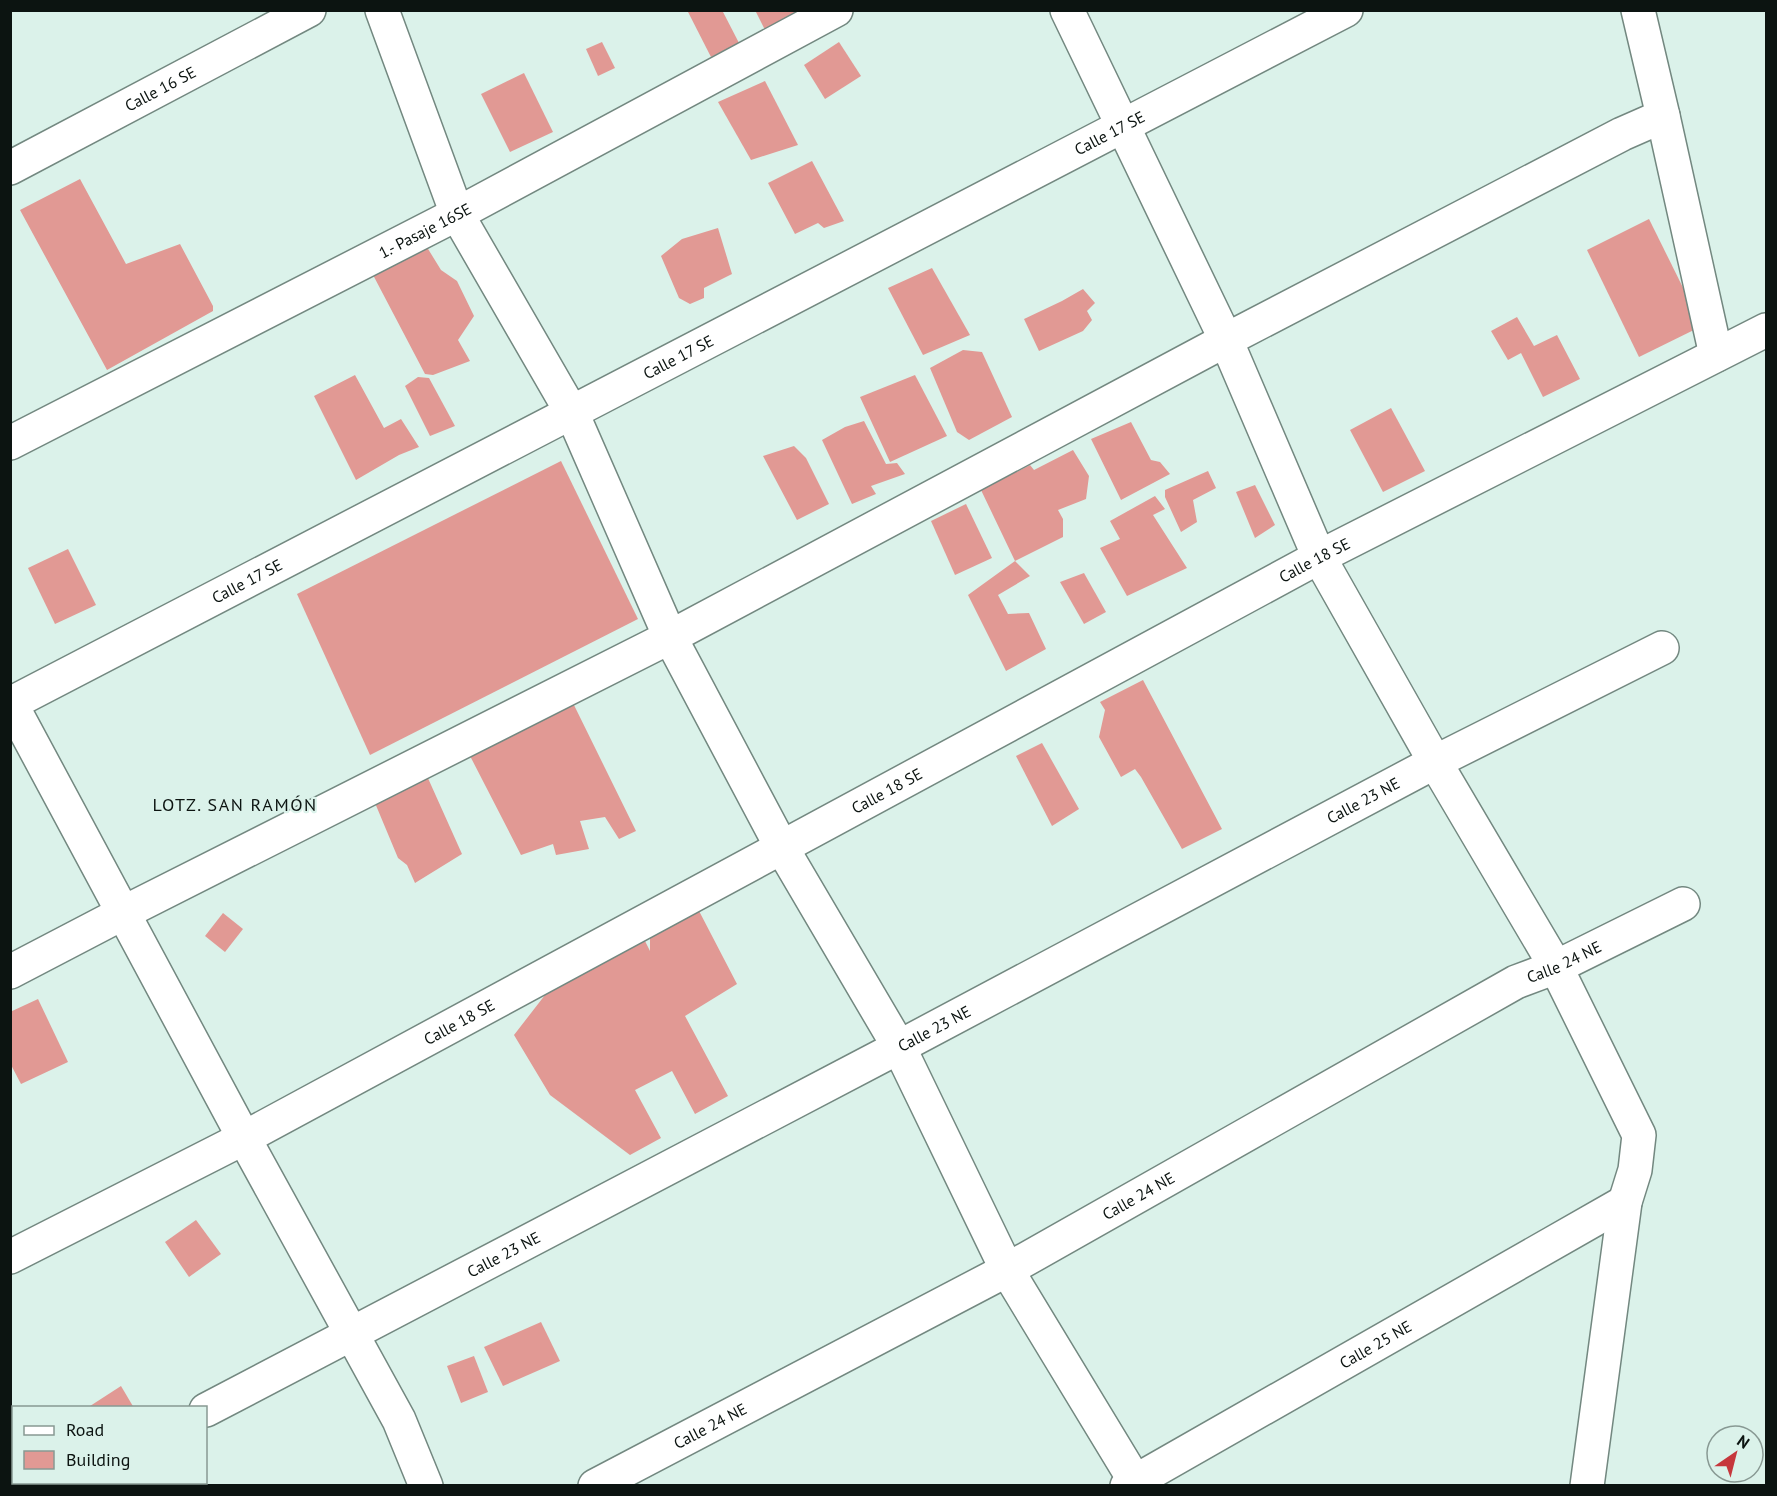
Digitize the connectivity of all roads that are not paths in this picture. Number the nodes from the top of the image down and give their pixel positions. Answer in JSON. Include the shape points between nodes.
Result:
{"nodes":[{"id":1,"x":309,"y":10,"type":"edge"},
{"id":2,"x":382,"y":10,"type":"edge"},
{"id":3,"x":836,"y":10,"type":"edge"},
{"id":4,"x":1067,"y":10,"type":"edge"},
{"id":5,"x":1346,"y":10,"type":"edge"},
{"id":6,"x":1638,"y":10,"type":"edge"},
{"id":7,"x":1663,"y":116,"type":"junction"},
{"id":8,"x":1124,"y":126,"type":"junction"},
{"id":9,"x":10,"y":168,"type":"edge"},
{"id":10,"x":457,"y":214,"type":"junction"},
{"id":11,"x":1767,"y":330,"type":"edge"},
{"id":12,"x":1226,"y":340,"type":"junction"},
{"id":13,"x":1716,"y":355,"type":"junction"},
{"id":14,"x":572,"y":413,"type":"junction"},
{"id":15,"x":10,"y":442,"type":"edge"},
{"id":16,"x":1319,"y":557,"type":"junction"},
{"id":17,"x":670,"y":637,"type":"junction"},
{"id":18,"x":1662,"y":648,"type":"dead end"},
{"id":19,"x":11,"y":703,"type":"edge"},
{"id":20,"x":1435,"y":762,"type":"junction"},
{"id":21,"x":782,"y":848,"type":"junction"},
{"id":22,"x":1683,"y":904,"type":"dead end"},
{"id":23,"x":123,"y":913,"type":"junction"},
{"id":24,"x":1556,"y":967,"type":"junction"},
{"id":25,"x":10,"y":972,"type":"edge"},
{"id":26,"x":899,"y":1047,"type":"junction"},
{"id":27,"x":244,"y":1138,"type":"junction"},
{"id":28,"x":1625,"y":1202,"type":"junction"},
{"id":29,"x":10,"y":1257,"type":"edge"},
{"id":30,"x":1007,"y":1270,"type":"junction"},
{"id":31,"x":352,"y":1333,"type":"junction"},
{"id":32,"x":207,"y":1409,"type":"edge"},
{"id":33,"x":1134,"y":1484,"type":"edge"},
{"id":34,"x":426,"y":1485,"type":"edge"},
{"id":35,"x":595,"y":1485,"type":"edge"},
{"id":36,"x":1587,"y":1485,"type":"edge"}],
"edges":[{"from":1,"to":9,"type":"street","name":"Calle 16 SE"},
{"from":2,"to":10,"type":"street"},
{"from":3,"to":10,"type":"street","name":"1.- Pasaje 16SE"},
{"from":4,"to":8,"type":"street"},
{"from":5,"to":8,"type":"street","name":"Calle 17 SE"},
{"from":6,"to":7,"type":"street"},
{"from":7,"to":12,"type":"street"},
{"from":7,"to":13,"type":"street"},
{"from":8,"to":12,"type":"street"},
{"from":8,"to":14,"type":"street","name":"Calle 17 SE"},
{"from":10,"to":14,"type":"street"},
{"from":10,"to":15,"type":"street","name":"1.- Pasaje 16SE"},
{"from":11,"to":13,"type":"street","name":"Calle 18 SE"},
{"from":12,"to":16,"type":"street"},
{"from":12,"to":17,"type":"street"},
{"from":13,"to":16,"type":"street","name":"Calle 18 SE"},
{"from":14,"to":17,"type":"street"},
{"from":14,"to":19,"type":"street","name":"Calle 17 SE"},
{"from":16,"to":20,"type":"street"},
{"from":16,"to":21,"type":"street","name":"Calle 18 SE"},
{"from":17,"to":21,"type":"street"},
{"from":17,"to":23,"type":"street"},
{"from":18,"to":20,"type":"street","name":"Calle 23 NE"},
{"from":19,"to":23,"type":"street"},
{"from":20,"to":24,"type":"street"},
{"from":20,"to":26,"type":"street","name":"Calle 23 NE"},
{"from":21,"to":26,"type":"street"},
{"from":21,"to":27,"type":"street","name":"Calle 18 SE"},
{"from":22,"to":24,"type":"street","name":"Calle 24 NE"},
{"from":23,"to":25,"type":"street"},
{"from":23,"to":27,"type":"street"},
{"from":24,"to":28,"type":"street","via":[[1639,1135],[1635,1170]]},
{"from":24,"to":30,"type":"street","name":"Calle 24 NE","via":[[1516,982]]},
{"from":26,"to":30,"type":"street"},
{"from":26,"to":31,"type":"street","name":"Calle 23 NE"},
{"from":27,"to":29,"type":"street","name":"Calle 18 SE"},
{"from":27,"to":31,"type":"street"},
{"from":28,"to":33,"type":"street","name":"Calle 25 NE"},
{"from":28,"to":36,"type":"street"},
{"from":30,"to":33,"type":"street"},
{"from":30,"to":35,"type":"street","name":"Calle 24 NE"},
{"from":31,"to":32,"type":"street","name":"Calle 23 NE"},
{"from":31,"to":34,"type":"street","via":[[399,1420]]}]}
